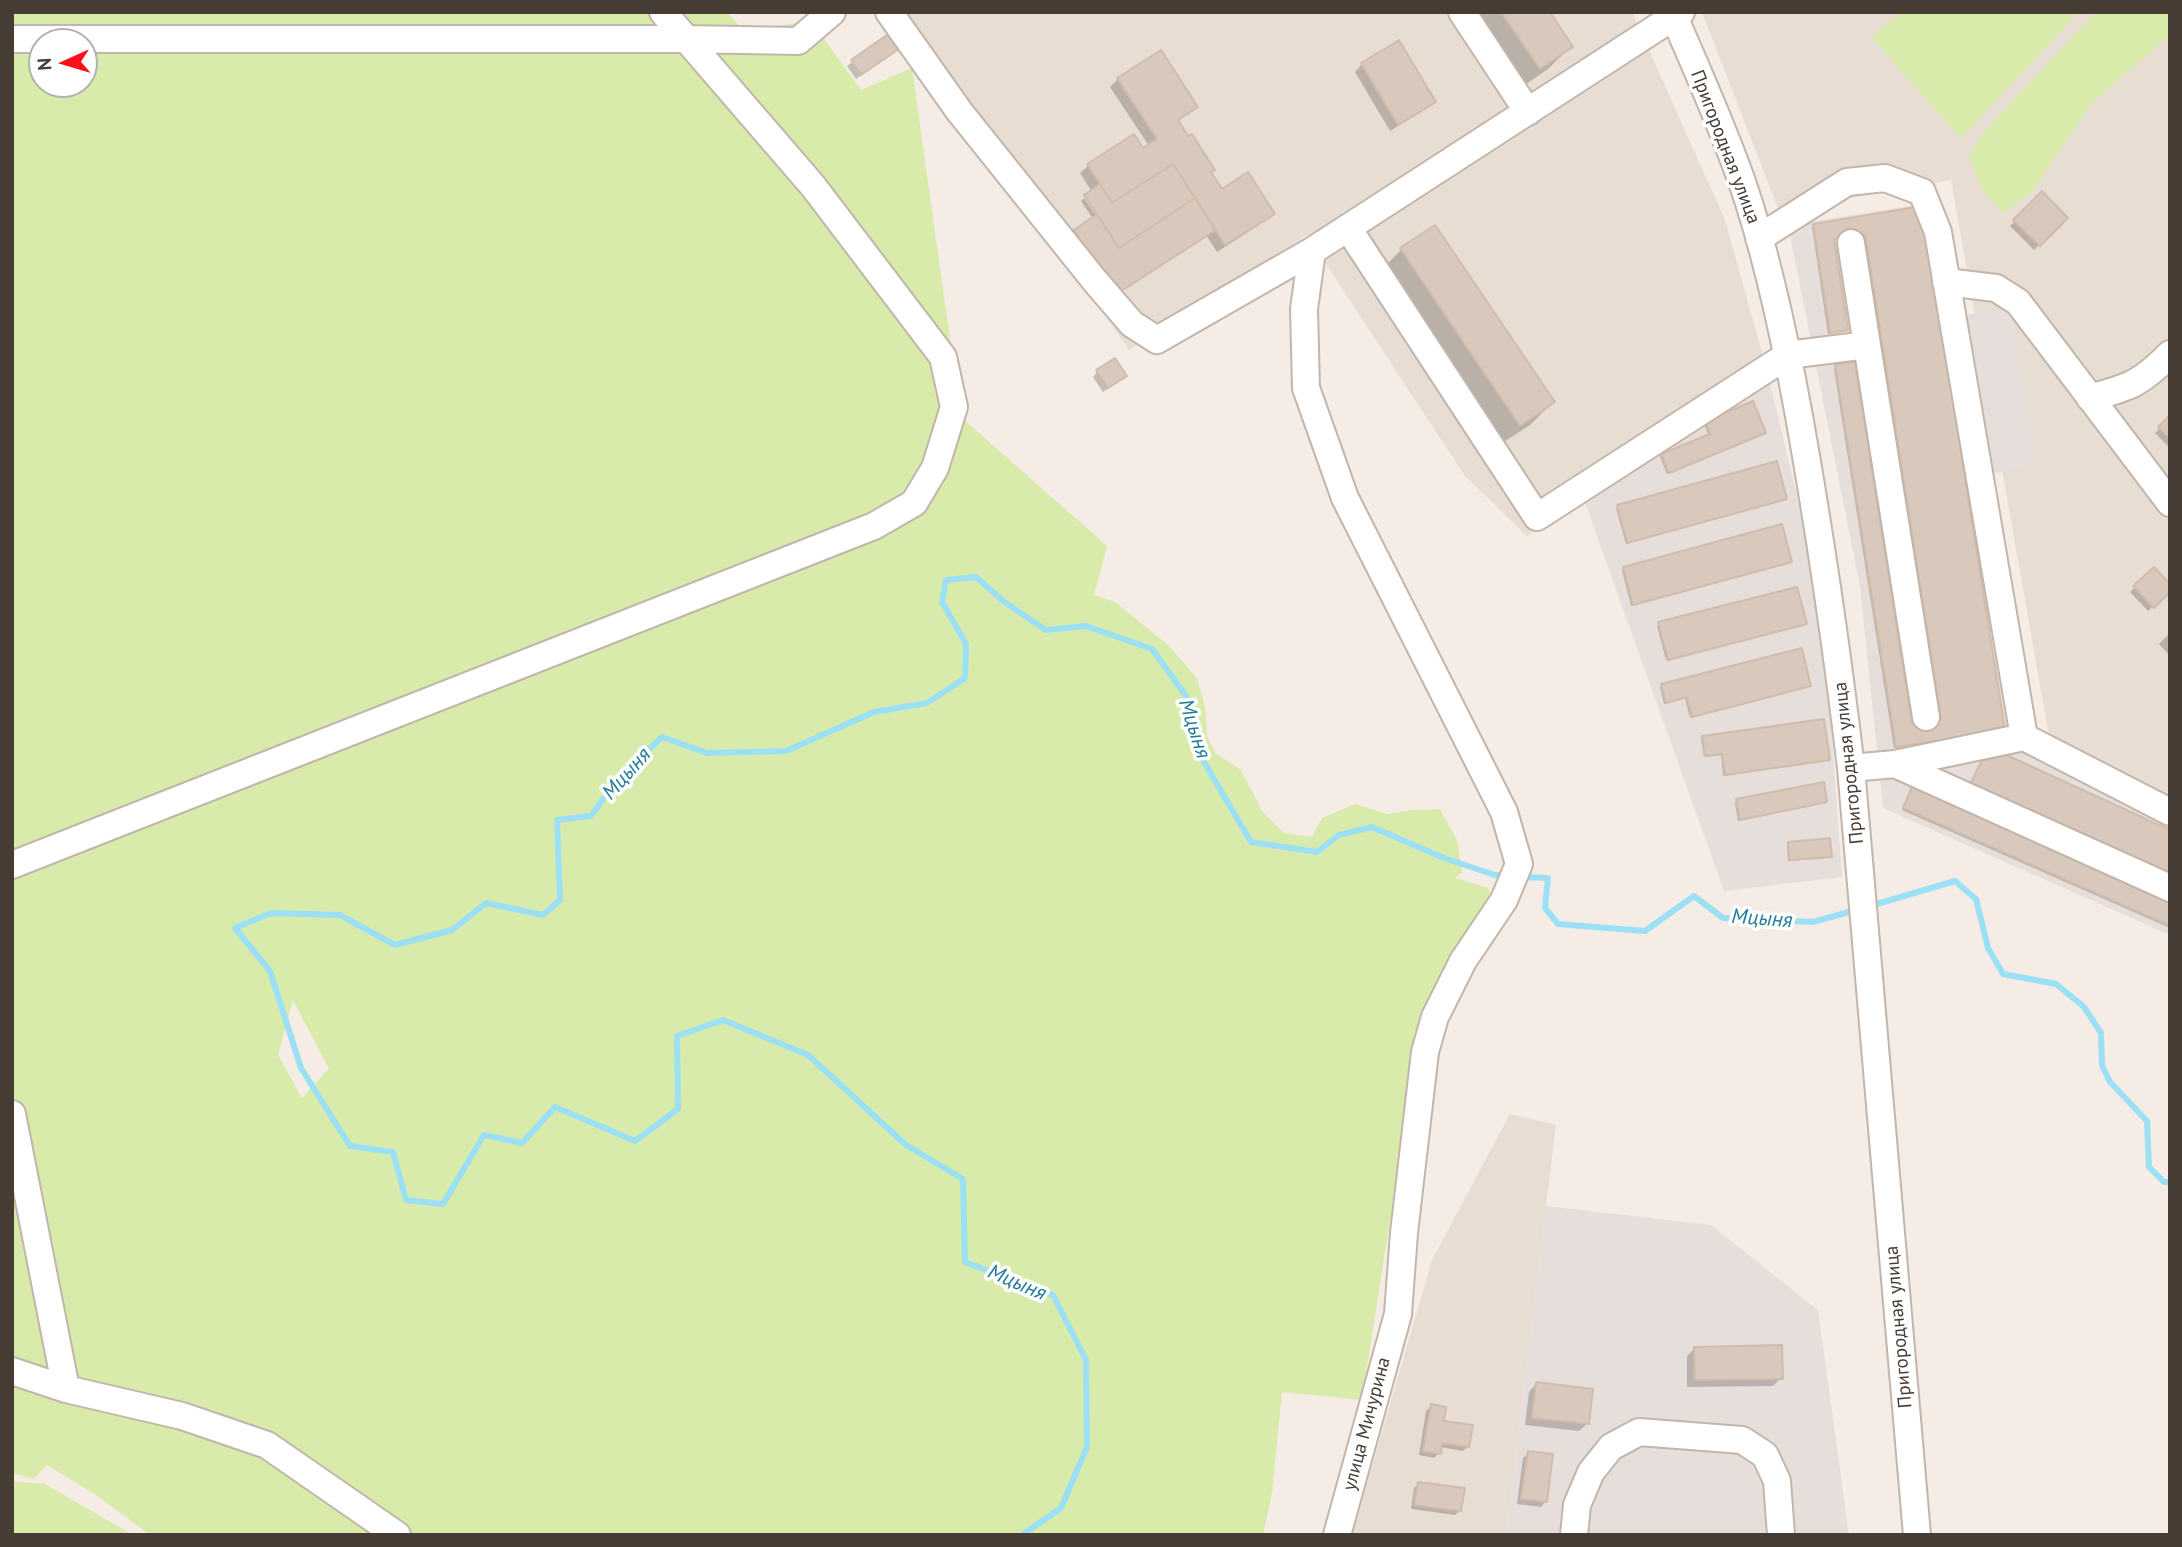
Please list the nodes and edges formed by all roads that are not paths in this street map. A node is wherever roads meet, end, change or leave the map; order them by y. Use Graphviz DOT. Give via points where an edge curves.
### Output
graph roads {
  1 [pos="663,12"];
  2 [pos="832,12"];
  3 [pos="890,12"];
  4 [pos="1462,12"];
  5 [pos="1676,14"];
  6 [pos="684,38"];
  7 [pos="12,39"];
  8 [pos="1528,112"];
  9 [pos="1348,228"];
  10 [pos="1759,238"];
  11 [pos="1852,243"];
  12 [pos="1312,251"];
  13 [pos="1946,282"];
  14 [pos="1867,345"];
  15 [pos="2170,354"];
  16 [pos="1788,355"];
  17 [pos="2090,398"];
  18 [pos="2170,503"];
  19 [pos="1926,717"];
  20 [pos="2024,737"];
  21 [pos="1895,764"];
  22 [pos="1852,768"];
  23 [pos="2170,812"];
  24 [pos="12,865"];
  25 [pos="2170,888"];
  26 [pos="12,1114"];
  27 [pos="12,1371"];
  28 [pos="66,1389"];
  29 [pos="397,1535"];
  30 [pos="1337,1535"];
  31 [pos="1574,1535"];
  32 [pos="1781,1535"];
  33 [pos="1917,1535"];
  1 -- 6 [label="street"];
  2 -- 6 [label="street" via="798,41"];
  3 -- 12 [label="street" via="959,111 1095,281 1132,324 1157,340"];
  4 -- 8 [label="street"];
  5 -- 8 [label="street"];
  5 -- 10 [label="street, Пригородная улица"];
  6 -- 7 [label="street"];
  6 -- 24 [label="street" via="813,186 943,357 954,407 935,468 914,503 874,526"];
  8 -- 9 [label="street"];
  9 -- 12 [label="street"];
  9 -- 16 [label="street" via="1537,517"];
  10 -- 13 [label="street" via="1847,182 1885,178 1922,192 1938,232"];
  10 -- 16 [label="street, Пригородная улица"];
  11 -- 14 [label="street"];
  12 -- 30 [label="street, улица Мичурина" via="1304,309 1306,388 1345,498 1504,812 1520,864 1504,900 1463,961 1435,1017 1425,1052 1398,1314"];
  13 -- 17 [label="street" via="1996,288 2018,302"];
  13 -- 20 [label="street"];
  14 -- 16 [label="street"];
  14 -- 19 [label="street"];
  15 -- 17 [label="street" via="2127,388"];
  16 -- 22 [label="street, Пригородная улица" via="1815,504"];
  17 -- 18 [label="street"];
  20 -- 21 [label="street"];
  20 -- 23 [label="street"];
  21 -- 22 [label="street"];
  21 -- 25 [label="street"];
  22 -- 33 [label="street, Пригородная улица"];
  26 -- 28 [label="street"];
  27 -- 28 [label="street"];
  28 -- 29 [label="street" via="182,1416 267,1445"];
  31 -- 32 [label="street" via="1577,1505 1591,1472 1611,1447 1639,1432 1742,1440 1765,1455 1777,1480"];
}
